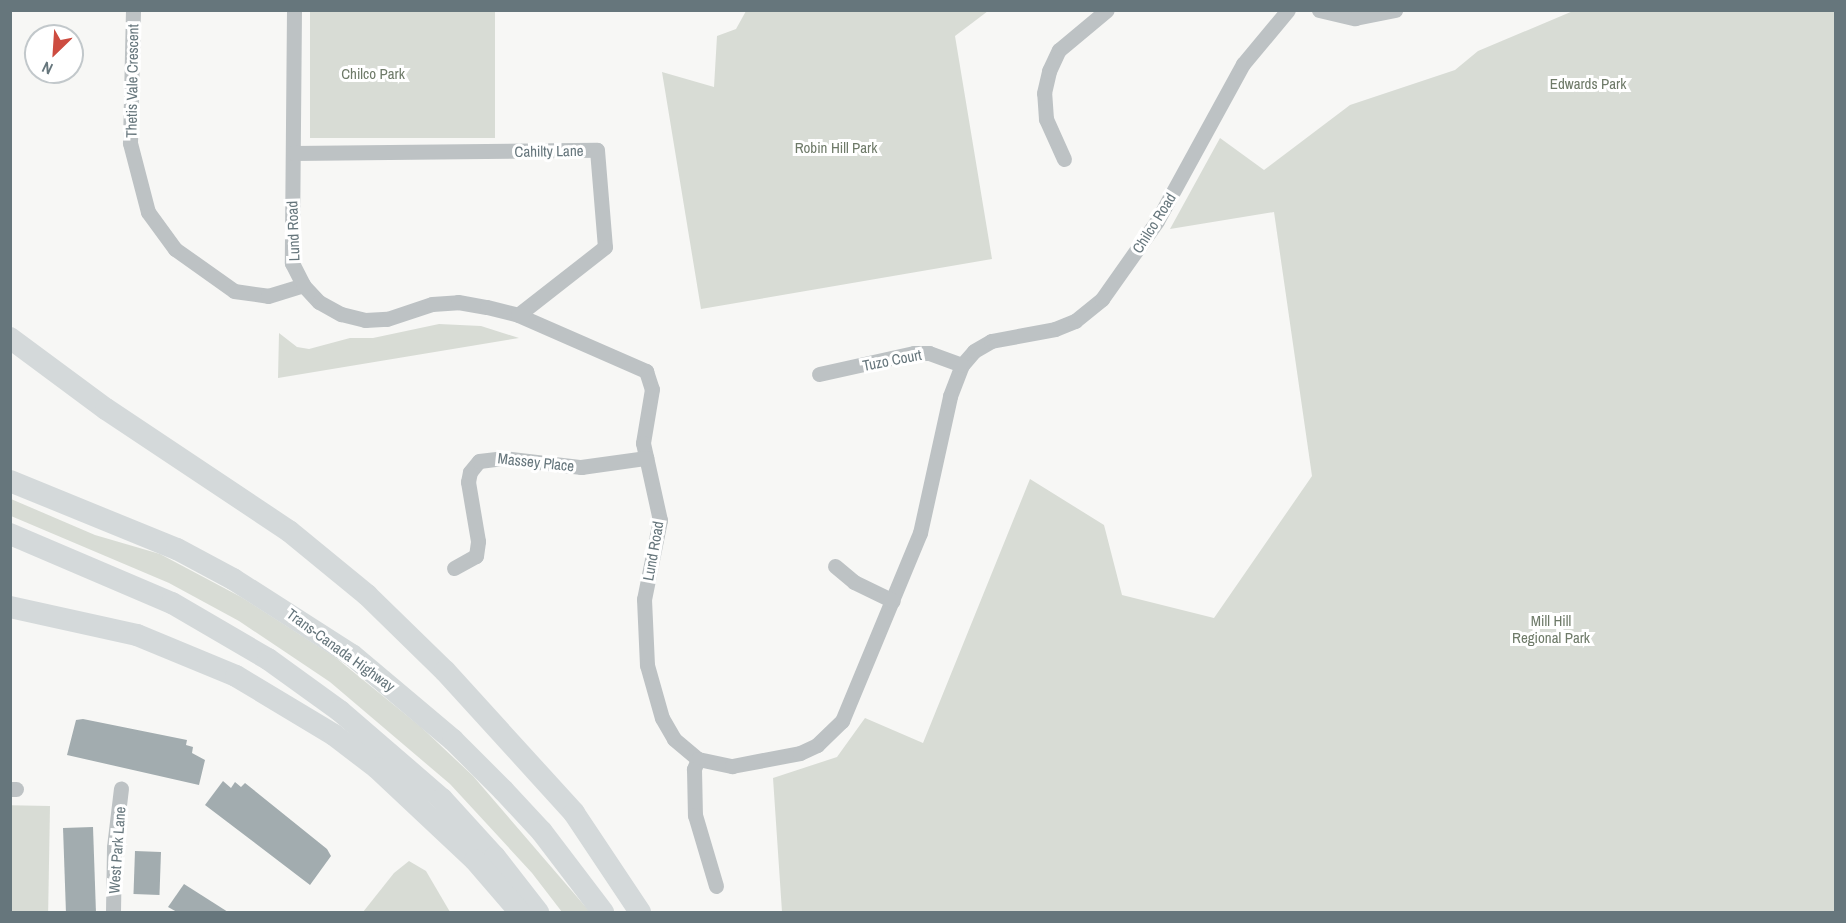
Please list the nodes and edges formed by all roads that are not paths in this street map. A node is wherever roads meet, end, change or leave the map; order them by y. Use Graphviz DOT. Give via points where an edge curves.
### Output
graph roads {
  1 [pos="133,10"];
  2 [pos="294,10"];
  3 [pos="1107,10"];
  4 [pos="1288,10"];
  5 [pos="1319,10"];
  6 [pos="1395,10"];
  7 [pos="293,153"];
  8 [pos="1064,159"];
  9 [pos="303,285"];
  10 [pos="518,315"];
  11 [pos="10,338"];
  12 [pos="10,358"];
  13 [pos="962,365"];
  14 [pos="819,374"];
  15 [pos="106,409"];
  16 [pos="646,458"];
  17 [pos="10,481"];
  18 [pos="10,534"];
  19 [pos="835,567"];
  20 [pos="454,568"];
  21 [pos="893,601"];
  22 [pos="10,607"];
  23 [pos="698,759"];
  24 [pos="121,788"];
  25 [pos="716,886"];
  26 [pos="113,912"];
  27 [pos="520,912"];
  28 [pos="538,912"];
  29 [pos="603,912"];
  30 [pos="640,912"];
  1 -- 9 [label="street, Thetis Vale Crescent" via="130,143 148,212 175,249 234,291 268,296"];
  2 -- 7 [label="street, Lund Road"];
  3 -- 8 [label="street" via="1059,50 1048,71 1044,93 1046,119"];
  4 -- 13 [label="street, Chilco Road" via="1243,64 1157,221 1102,299 1075,321 1055,329 991,341 974,351"];
  5 -- 6 [label="street" via="1355,18"];
  7 -- 9 [label="street, Lund Road" via="292,262"];
  7 -- 10 [label="street, Cahilty Lane" via="597,150 605,247"];
  9 -- 10 [label="street, Lund Road" via="319,302 341,314 365,320 387,319 432,304 458,302"];
  10 -- 16 [label="street, Lund Road" via="646,371 652,389 644,428"];
  11 -- 15 [label="highway"];
  12 -- 15 [label="highway"];
  13 -- 14 [label="street, Tuzo Court" via="937,355 914,353"];
  13 -- 21 [label="street, Lund Road" via="950,396 927,513"];
  15 -- 30 [label="highway" via="289,531 367,595 445,671 574,813"];
  16 -- 20 [label="street, Massey Place" via="581,467 503,458 479,461 468,482 478,541 476,556"];
  16 -- 23 [label="street, Lund Road" via="660,520 644,599 647,665 662,718 674,739"];
  17 -- 29 [label="highway, Trans-Canada Highway" via="177,549 233,579 352,655 453,740 503,789"];
  18 -- 28 [label="highway" via="172,603 268,659 331,704 441,800 495,857"];
  19 -- 21 [label="street" via="854,582"];
  21 -- 23 [label="street, Lund Road" via="850,708 829,735 800,753 768,761 732,766"];
  22 -- 27 [label="highway" via="137,635 236,676 334,735 377,768 475,860"];
  23 -- 25 [label="street" via="694,769 695,815"];
  24 -- 26 [label="street, West Park Lane" via="114,847"];
}
